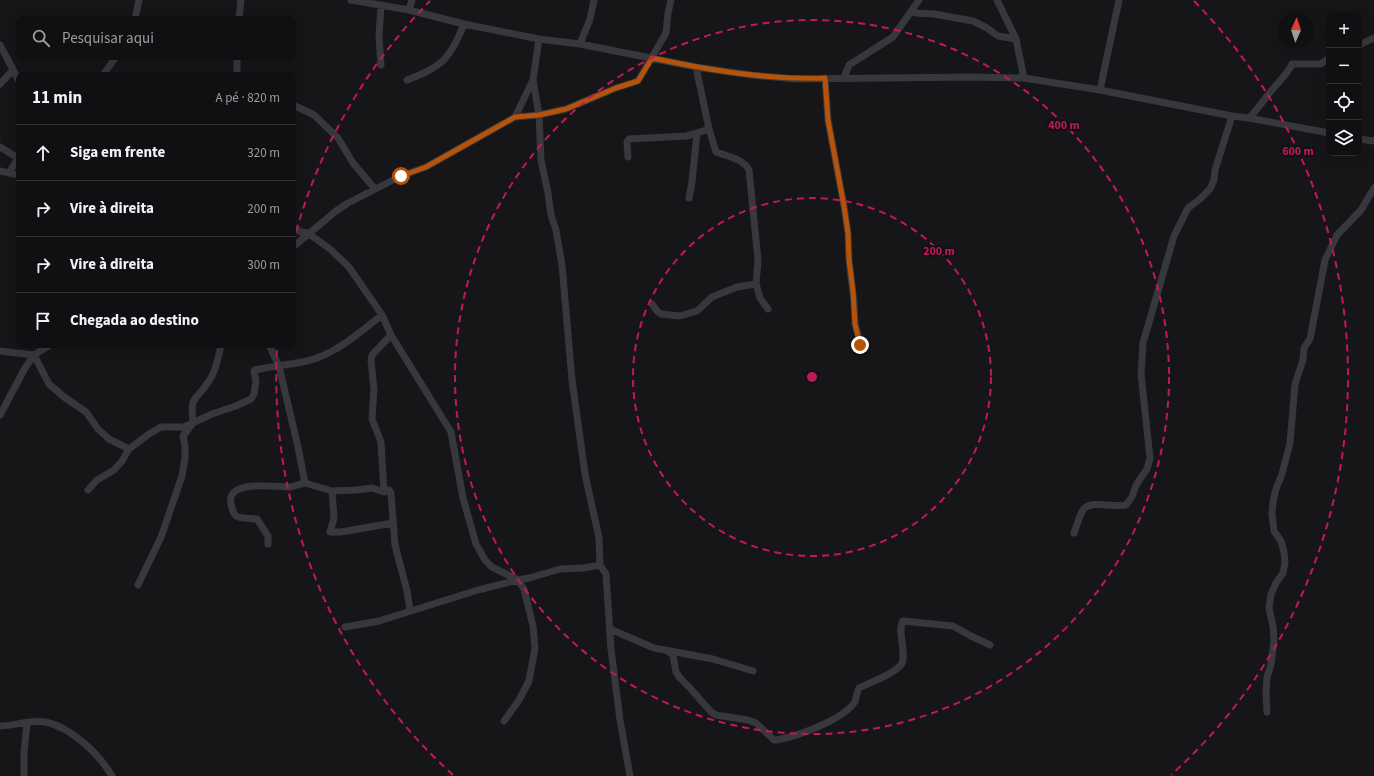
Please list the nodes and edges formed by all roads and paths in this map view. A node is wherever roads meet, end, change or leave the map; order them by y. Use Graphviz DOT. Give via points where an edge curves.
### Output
graph roads {
  1 [pos="139,0"];
  2 [pos="241,0"];
  3 [pos="351,0"];
  4 [pos="412,0"];
  5 [pos="594,0"];
  6 [pos="671,0"];
  7 [pos="919,0"];
  8 [pos="997,0"];
  9 [pos="1119,0"];
  10 [pos="381,5"];
  11 [pos="410,10"];
  12 [pos="911,11"];
  13 [pos="136,16"];
  14 [pos="239,16"];
  15 [pos="464,24"];
  16 [pos="1374,38"];
  17 [pos="539,39"];
  18 [pos="1016,39"];
  19 [pos="580,44"];
  20 [pos="1362,44"];
  21 [pos="0,45"];
  22 [pos="652,58"];
  23 [pos="114,60"];
  24 [pos="237,60"];
  25 [pos="1326,60"];
  26 [pos="381,65"];
  27 [pos="696,67"];
  28 [pos="13,70"];
  29 [pos="105,72"];
  30 [pos="237,72"];
  31 [pos="16,76"];
  32 [pos="825,78"];
  33 [pos="844,78"];
  34 [pos="1024,78"];
  35 [pos="407,80"];
  36 [pos="533,80"];
  37 [pos="0,84"];
  38 [pos="1100,90"];
  39 [pos="296,106"];
  40 [pos="539,115"];
  41 [pos="1232,116"];
  42 [pos="515,117"];
  43 [pos="1250,118"];
  44 [pos="709,129"];
  45 [pos="1326,132"];
  46 [pos="697,133"];
  47 [pos="1362,140"];
  48 [pos="1374,142"];
  49 [pos="0,147"];
  50 [pos="16,157"];
  51 [pos="628,157"];
  52 [pos="16,161"];
  53 [pos="0,171"];
  54 [pos="9,173"];
  55 [pos="16,174"];
  56 [pos="1374,188"];
  57 [pos="375,190"];
  58 [pos="689,198"];
  59 [pos="296,230"];
  60 [pos="308,233"];
  61 [pos="296,244"];
  62 [pos="756,284"];
  63 [pos="652,304"];
  64 [pos="768,309"];
  65 [pos="382,315"];
  66 [pos="391,335"];
  67 [pos="860,345"];
  68 [pos="45,348"];
  69 [pos="220,348"];
  70 [pos="270,348"];
  71 [pos="0,351"];
  72 [pos="34,355"];
  73 [pos="279,366"];
  74 [pos="0,415"];
  75 [pos="193,423"];
  76 [pos="129,449"];
  77 [pos="305,483"];
  78 [pos="88,490"];
  79 [pos="332,491"];
  80 [pos="384,492"];
  81 [pos="393,523"];
  82 [pos="1074,533"];
  83 [pos="268,544"];
  84 [pos="600,565"];
  85 [pos="518,580"];
  86 [pos="138,585"];
  87 [pos="410,610"];
  88 [pos="345,626"];
  89 [pos="610,629"];
  90 [pos="990,645"];
  91 [pos="667,651"];
  92 [pos="753,671"];
  93 [pos="1267,712"];
  94 [pos="504,721"];
  95 [pos="27,723"];
  96 [pos="0,726"];
  97 [pos="24,776"];
  98 [pos="112,776"];
  99 [pos="630,776"];
  1 -- 13 [label="street"];
  2 -- 14 [label="street"];
  3 -- 10 [label="street"];
  4 -- 11 [label="street"];
  5 -- 19 [label="street"];
  6 -- 22 [label="street" via="666,33"];
  7 -- 12 [label="street"];
  8 -- 18 [label="street"];
  9 -- 38 [label="street"];
  10 -- 11 [label="street"];
  10 -- 26 [label="street"];
  11 -- 15 [label="street"];
  12 -- 18 [label="street" via="972,21 998,36"];
  12 -- 33 [label="street" via="893,37 849,64"];
  15 -- 17 [label="street"];
  15 -- 35 [label="street" via="456,45 446,58 432,69"];
  16 -- 20 [label="street"];
  17 -- 19 [label="street"];
  17 -- 36 [label="street"];
  18 -- 34 [label="street"];
  19 -- 22 [label="street"];
  21 -- 28 [label="street"];
  22 -- 27 [label="street"];
  22 -- 40 [label="street" via="638,81 566,109"];
  23 -- 29 [label="street"];
  24 -- 30 [label="street"];
  25 -- 43 [label="street" via="1321,64 1292,64 1287,74"];
  27 -- 32 [label="street" via="751,76"];
  27 -- 44 [label="street"];
  28 -- 31 [label="street"];
  28 -- 37 [label="street"];
  32 -- 33 [label="street"];
  32 -- 67 [label="street" via="828,120 848,233 855,324"];
  33 -- 34 [label="street"];
  34 -- 38 [label="street"];
  36 -- 40 [label="street"];
  36 -- 42 [label="street"];
  38 -- 41 [label="street"];
  39 -- 57 [label="street" via="314,115 334,133"];
  40 -- 42 [label="street"];
  40 -- 84 [label="street" via="541,160 562,265 572,380 585,474 599,538"];
  41 -- 43 [label="street"];
  41 -- 82 [label="street" via="1210,189 1188,208 1174,236 1143,343 1141,374 1150,458 1147,468 1126,505 1089,506 1084,510"];
  42 -- 57 [label="street" via="426,167 401,176"];
  43 -- 45 [label="street"];
  44 -- 46 [label="street"];
  44 -- 62 [label="street" via="716,152 747,165 749,170 758,260"];
  46 -- 51 [label="street" via="686,136 632,137 627,142"];
  46 -- 58 [label="street"];
  47 -- 48 [label="street"];
  49 -- 50 [label="street"];
  52 -- 54 [label="street"];
  53 -- 54 [label="street"];
  54 -- 55 [label="street"];
  56 -- 93 [label="street" via="1361,210 1337,235 1325,260 1312,333 1304,348 1295,384 1290,443 1273,502 1274,531 1281,541 1285,563 1283,573 1271,594 1269,608 1274,626 1274,640 1267,677"];
  57 -- 60 [label="street" via="342,207"];
  59 -- 60 [label="street"];
  60 -- 61 [label="street"];
  60 -- 65 [label="street" via="330,248 349,267"];
  62 -- 63 [label="street" via="737,286 712,297 697,311 680,316 661,314"];
  62 -- 64 [label="street" via="760,298"];
  65 -- 66 [label="street"];
  65 -- 73 [label="street" via="341,346 308,361"];
  66 -- 80 [label="street" via="372,355 371,360 374,390 372,419 381,442"];
  66 -- 85 [label="street" via="451,432 463,498 476,544 492,567"];
  68 -- 72 [label="street"];
  69 -- 75 [label="street" via="210,381 193,399"];
  70 -- 73 [label="street"];
  71 -- 72 [label="street"];
  72 -- 74 [label="street"];
  72 -- 76 [label="street" via="49,384 64,398 86,412 109,439"];
  73 -- 75 [label="street" via="254,371 254,394 248,401"];
  73 -- 77 [label="street"];
  75 -- 76 [label="street" via="161,427"];
  75 -- 86 [label="street" via="183,436 185,458 182,476 161,537"];
  76 -- 78 [label="street" via="114,470 97,480"];
  77 -- 79 [label="street"];
  77 -- 83 [label="street" via="292,486 259,485 233,492 231,502 234,514 257,519 268,536"];
  79 -- 80 [label="street" via="372,488"];
  79 -- 81 [label="street" via="334,518 330,532"];
  80 -- 81 [label="street" via="389,490 391,493"];
  81 -- 87 [label="street" via="395,545"];
  84 -- 85 [label="street" via="560,569"];
  84 -- 89 [label="street" via="606,574"];
  85 -- 87 [label="street"];
  85 -- 94 [label="street" via="524,589 533,626 535,648 529,681"];
  87 -- 88 [label="street" via="379,621"];
  89 -- 91 [label="street"];
  89 -- 99 [label="street" via="620,720"];
  90 -- 91 [label="street" via="953,626 903,621 903,658 900,666 859,688 855,702 832,720 776,740 756,723 711,712 680,678 676,672 673,655"];
  91 -- 92 [label="street" via="713,659"];
  95 -- 96 [label="street"];
  95 -- 97 [label="street"];
  95 -- 98 [label="street" via="46,722 70,732 104,763"];
}
